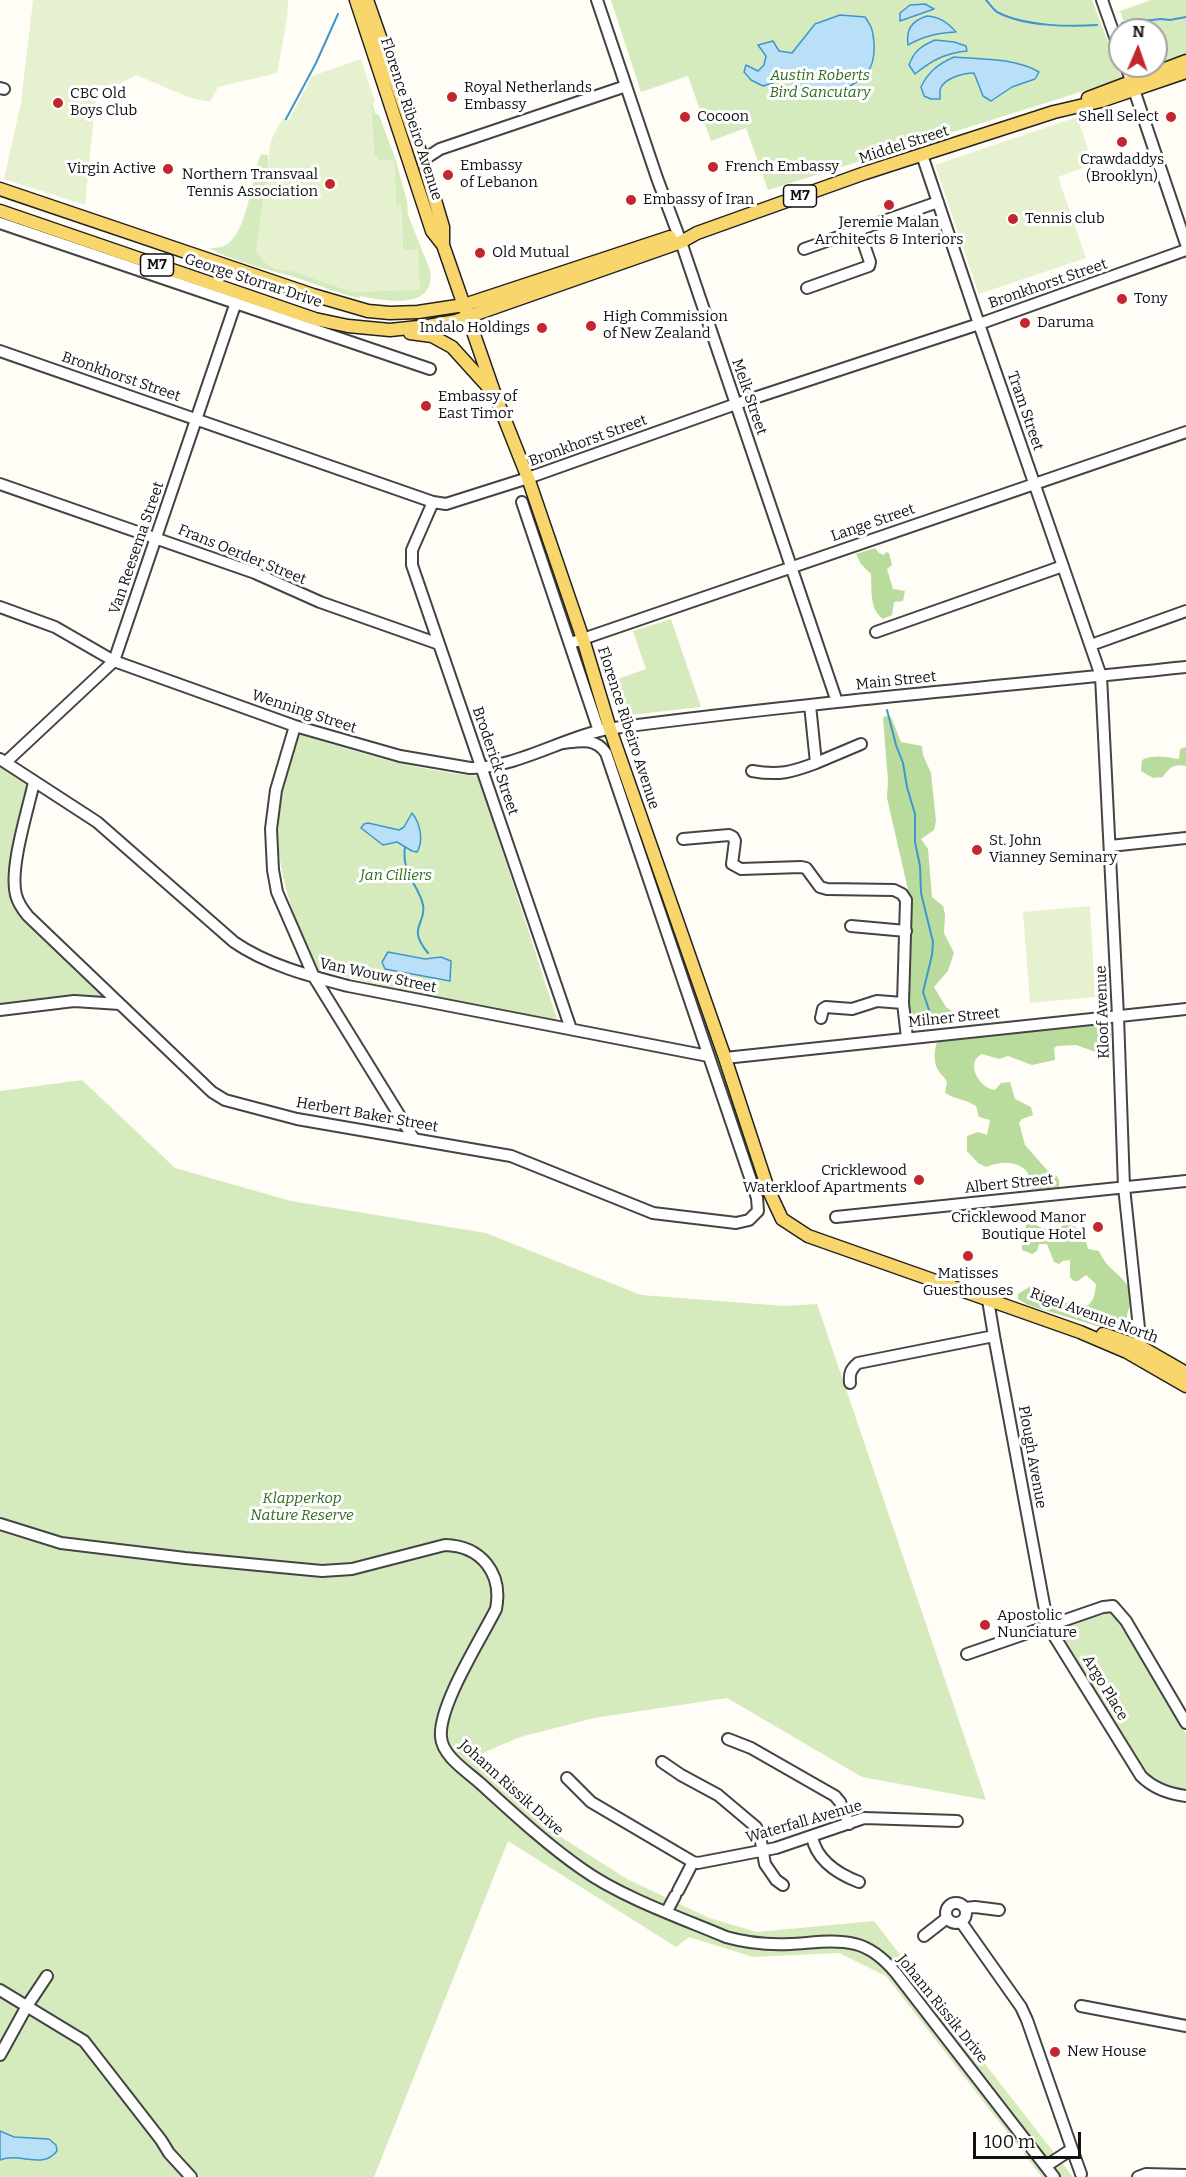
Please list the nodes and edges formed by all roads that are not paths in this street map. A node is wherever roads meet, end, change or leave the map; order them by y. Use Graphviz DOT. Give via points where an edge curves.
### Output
graph roads {
  1 [pos="356,0"];
  2 [pos="367,0"];
  3 [pos="597,0"];
  4 [pos="1102,0"];
  5 [pos="1108,18"];
  6 [pos="388,60"];
  7 [pos="1186,61"];
  8 [pos="1186,72"];
  9 [pos="1130,78"];
  10 [pos="626,86"];
  11 [pos="1133,86"];
  12 [pos="384,90"];
  13 [pos="417,147"];
  14 [pos="440,149"];
  15 [pos="922,155"];
  16 [pos="423,160"];
  17 [pos="0,189"];
  18 [pos="938,202"];
  19 [pos="0,211"];
  20 [pos="82,216"];
  21 [pos="0,223"];
  22 [pos="859,230"];
  23 [pos="62,232"];
  24 [pos="680,238"];
  25 [pos="90,242"];
  26 [pos="1186,244"];
  27 [pos="443,245"];
  28 [pos="804,249"];
  29 [pos="1186,250"];
  30 [pos="807,288"];
  31 [pos="235,305"];
  32 [pos="464,305"];
  33 [pos="468,318"];
  34 [pos="979,324"];
  35 [pos="390,330"];
  36 [pos="0,351"];
  37 [pos="430,369"];
  38 [pos="495,395"];
  39 [pos="736,404"];
  40 [pos="196,420"];
  41 [pos="1186,432"];
  42 [pos="528,478"];
  43 [pos="1034,483"];
  44 [pos="0,484"];
  45 [pos="433,502"];
  46 [pos="522,502"];
  47 [pos="156,537"];
  48 [pos="1063,566"];
  49 [pos="791,567"];
  50 [pos="0,607"];
  51 [pos="1186,611"];
  52 [pos="876,632"];
  53 [pos="583,639"];
  54 [pos="439,644"];
  55 [pos="571,644"];
  56 [pos="1091,645"];
  57 [pos="114,661"];
  58 [pos="1186,667"];
  59 [pos="1101,676"];
  60 [pos="837,702"];
  61 [pos="810,705"];
  62 [pos="295,726"];
  63 [pos="604,730"];
  64 [pos="563,743"];
  65 [pos="861,744"];
  66 [pos="3,760"];
  67 [pos="816,763"];
  68 [pos="482,768"];
  69 [pos="752,771"];
  70 [pos="34,782"];
  71 [pos="1186,838"];
  72 [pos="683,839"];
  73 [pos="1110,846"];
  74 [pos="851,926"];
  75 [pos="906,931"];
  76 [pos="314,977"];
  77 [pos="903,1003"];
  78 [pos="120,1004"];
  79 [pos="1186,1009"];
  80 [pos="0,1010"];
  81 [pos="710,1015"];
  82 [pos="1118,1016"];
  83 [pos="821,1018"];
  84 [pos="697,1021"];
  85 [pos="571,1029"];
  86 [pos="907,1038"];
  87 [pos="708,1056"];
  88 [pos="724,1058"];
  89 [pos="414,1139"];
  90 [pos="1186,1180"];
  91 [pos="1124,1187"];
  92 [pos="836,1216"];
  93 [pos="782,1220"];
  94 [pos="989,1297"];
  95 [pos="994,1336"];
  96 [pos="1141,1347"];
  97 [pos="1127,1352"];
  98 [pos="1150,1365"];
  99 [pos="1182,1370"];
  100 [pos="850,1383"];
  101 [pos="1186,1386"];
  102 [pos="0,1524"];
  103 [pos="1048,1626"];
  104 [pos="967,1654"];
  105 [pos="1186,1723"];
  106 [pos="728,1739"];
  107 [pos="662,1762"];
  108 [pos="567,1778"];
  109 [pos="1186,1796"];
  110 [pos="957,1821"];
  111 [pos="849,1824"];
  112 [pos="812,1837"];
  113 [pos="762,1851"];
  114 [pos="693,1862"];
  115 [pos="859,1882"];
  116 [pos="783,1885"];
  117 [pos="965,1908"];
  118 [pos="999,1910"];
  119 [pos="667,1911"];
  120 [pos="947,1918"];
  121 [pos="961,1922"];
  122 [pos="924,1936"];
  123 [pos="47,1976"];
  124 [pos="0,1990"];
  125 [pos="27,2006"];
  126 [pos="1081,2006"];
  127 [pos="1186,2026"];
  128 [pos="0,2055"];
  129 [pos="1072,2149"];
  130 [pos="1046,2166"];
  131 [pos="1081,2174"];
  132 [pos="1186,2175"];
  133 [pos="191,2177"];
  134 [pos="1054,2177"];
  135 [pos="1138,2177"];
  1 -- 12 [label="main road, Florence Ribeiro Avenue"];
  2 -- 6 [label="main road, Florence Ribeiro Avenue"];
  3 -- 10 [label="street, Melk Street"];
  4 -- 5 [label="street"];
  6 -- 12 [label="main road" via="388,83"];
  6 -- 13 [label="main road, Florence Ribeiro Avenue"];
  7 -- 11 [label="main road, Middel Street / M7"];
  8 -- 11 [label="main road, Middel Street / M7"];
  9 -- 11 [label="street"];
  10 -- 14 [label="street"];
  10 -- 24 [label="street, Melk Street"];
  11 -- 15 [label="main road, Middel Street / M7"];
  11 -- 26 [label="street"];
  12 -- 27 [label="main road, Florence Ribeiro Avenue" via="432,231"];
  13 -- 14 [label="street"];
  13 -- 16 [label="main road, Florence Ribeiro Avenue"];
  14 -- 16 [label="street"];
  15 -- 18 [label="street, Tram Street"];
  15 -- 24 [label="main road, Middel Street / M7"];
  16 -- 27 [label="main road, Florence Ribeiro Avenue" via="442,227"];
  17 -- 20 [label="main road, George Storrar Drive / M7"];
  18 -- 22 [label="street"];
  18 -- 34 [label="street, Tram Street"];
  19 -- 23 [label="main road, George Storrar Drive / M7"];
  20 -- 23 [label="main road" via="74,228"];
  20 -- 25 [label="main road"];
  20 -- 32 [label="main road, George Storrar Drive / M7" via="368,310 418,312"];
  21 -- 31 [label="street, George Storrar Drive"];
  22 -- 28 [label="street"];
  22 -- 30 [label="street" via="869,266"];
  23 -- 25 [label="main road, George Storrar Drive / M7"];
  24 -- 32 [label="main road, Middel Street / M7"];
  24 -- 33 [label="main road, Middel Street / M7"];
  24 -- 39 [label="street, Melk Street"];
  25 -- 35 [label="main road, George Storrar Drive / M7" via="315,319"];
  27 -- 32 [label="main road, Florence Ribeiro Avenue"];
  29 -- 34 [label="street, Bronkhorst Street"];
  31 -- 37 [label="street, George Storrar Drive"];
  31 -- 40 [label="street, Van Reesema Street"];
  32 -- 33 [label="main road, Florence Ribeiro Avenue"];
  33 -- 35 [label="main road, George Storrar Drive / M7"];
  33 -- 38 [label="main road, Florence Ribeiro Avenue"];
  34 -- 39 [label="street, Bronkhorst Street"];
  34 -- 43 [label="street, Tram Street"];
  35 -- 38 [label="main road" via="432,336 445,342 458,351"];
  36 -- 40 [label="street, Bronkhorst Street"];
  38 -- 42 [label="main road, Florence Ribeiro Avenue"];
  39 -- 42 [label="street, Bronkhorst Street"];
  39 -- 49 [label="street, Melk Street"];
  40 -- 45 [label="street, Bronkhorst Street"];
  40 -- 47 [label="street, Van Reesema Street"];
  41 -- 43 [label="street, Lange Street"];
  42 -- 45 [label="street, Bronkhorst Street" via="459,501"];
  42 -- 53 [label="main road, Florence Ribeiro Avenue"];
  43 -- 48 [label="street, Tram Street"];
  43 -- 49 [label="street, Lange Street"];
  44 -- 47 [label="street, Frans Oerder Street"];
  45 -- 54 [label="street, Broderick Street" via="411,556"];
  46 -- 55 [label="street"];
  47 -- 54 [label="street, Frans Oerder Street"];
  47 -- 57 [label="street, Van Reesema Street"];
  48 -- 52 [label="street"];
  48 -- 56 [label="street, Tram Street"];
  49 -- 53 [label="street, Lange Street"];
  49 -- 60 [label="street, Melk Street"];
  50 -- 57 [label="street, Wenning Street" via="55,627"];
  51 -- 56 [label="street"];
  53 -- 55 [label="street, Lange Street"];
  53 -- 63 [label="main road, Florence Ribeiro Avenue"];
  54 -- 68 [label="street, Broderick Street"];
  55 -- 63 [label="street"];
  56 -- 59 [label="street, Tram Street"];
  57 -- 62 [label="street, Wenning Street"];
  57 -- 66 [label="street, Van Reesema Street"];
  58 -- 59 [label="street, Main Street"];
  59 -- 60 [label="street, Main Street"];
  59 -- 73 [label="street, Kloof Avenue"];
  60 -- 61 [label="street, Main Street"];
  61 -- 63 [label="street, Main Street"];
  61 -- 67 [label="street"];
  62 -- 68 [label="street, Wenning Street" via="400,756"];
  62 -- 76 [label="street" via="276,790 272,847 277,892"];
  63 -- 64 [label="street, Wenning Street"];
  63 -- 81 [label="main road, Florence Ribeiro Avenue"];
  64 -- 68 [label="street, Wenning Street"];
  64 -- 84 [label="street" via="591,741 606,753"];
  65 -- 67 [label="street"];
  66 -- 70 [label="street, Van Wouw Street"];
  67 -- 69 [label="street" via="788,773"];
  68 -- 85 [label="street, Broderick Street"];
  70 -- 76 [label="street, Van Wouw Street" via="97,822 234,942"];
  70 -- 78 [label="street" via="15,874 16,895 28,916"];
  71 -- 73 [label="street"];
  72 -- 75 [label="street" via="733,837 732,864 741,869 801,867 826,889 894,890 906,900"];
  73 -- 82 [label="street, Kloof Avenue"];
  74 -- 75 [label="street"];
  75 -- 77 [label="street"];
  76 -- 85 [label="street, Van Wouw Street"];
  76 -- 89 [label="street"];
  77 -- 83 [label="street" via="877,1000 852,1009 826,1008"];
  77 -- 86 [label="street"];
  78 -- 80 [label="street" via="74,1000"];
  78 -- 89 [label="street, Herbert Baker Street" via="203,1084 225,1100 297,1119"];
  79 -- 82 [label="street, Milner Street"];
  81 -- 84 [label="street"];
  81 -- 88 [label="main road, Florence Ribeiro Avenue"];
  82 -- 86 [label="street, Milner Street"];
  82 -- 91 [label="street, Kloof Avenue"];
  84 -- 87 [label="street"];
  85 -- 87 [label="street, Van Wouw Street"];
  86 -- 88 [label="street, Milner Street"];
  87 -- 89 [label="street, Herbert Baker Street" via="757,1198 759,1208 749,1220 657,1215 519,1159"];
  88 -- 93 [label="main road, Florence Ribeiro Avenue"];
  90 -- 91 [label="street, Albert Street"];
  91 -- 92 [label="street, Albert Street"];
  91 -- 96 [label="street, Kloof Avenue"];
  93 -- 94 [label="main road, Rigel Avenue North" via="808,1236"];
  94 -- 95 [label="street, Plough Avenue"];
  94 -- 96 [label="main road, Rigel Avenue North"];
  94 -- 97 [label="main road, Rigel Avenue North"];
  95 -- 100 [label="street" via="858,1363 849,1374"];
  95 -- 103 [label="street, Plough Avenue"];
  96 -- 97 [label="main road"];
  96 -- 98 [label="main road"];
  96 -- 99 [label="main road, Rigel Avenue North"];
  97 -- 98 [label="main road, Rigel Avenue North"];
  98 -- 99 [label="main road, Rigel Avenue North"];
  99 -- 101 [label="main road, Rigel Avenue North"];
  102 -- 119 [label="street, Johann Rissik Drive" via="72,1545 322,1571 352,1569 445,1545 471,1550 495,1578 498,1599 442,1717 443,1744 450,1756 492,1794 583,1870"];
  103 -- 104 [label="street"];
  103 -- 105 [label="street" via="1103,1606 1115,1608"];
  103 -- 109 [label="street, Argo Place" via="1141,1776 1158,1788"];
  106 -- 111 [label="street" via="834,1796"];
  107 -- 113 [label="street" via="718,1795 756,1827"];
  108 -- 114 [label="street" via="591,1802"];
  110 -- 111 [label="street, Waterfall Avenue" via="871,1817"];
  111 -- 112 [label="street, Waterfall Avenue"];
  112 -- 113 [label="street, Waterfall Avenue"];
  112 -- 115 [label="street" via="815,1849 825,1861 837,1872"];
  113 -- 114 [label="street, Waterfall Avenue"];
  113 -- 116 [label="street" via="770,1873"];
  114 -- 119 [label="street"];
  117 -- 118 [label="street"];
  117 -- 120 [label="street" via="951,1904 945,1912"];
  117 -- 121 [label="street"];
  119 -- 130 [label="street, Johann Rissik Drive" via="744,1942 843,1942 880,1957"];
  120 -- 121 [label="street"];
  120 -- 122 [label="street"];
  121 -- 129 [label="street" via="1024,2013"];
  123 -- 125 [label="street"];
  124 -- 125 [label="street"];
  125 -- 128 [label="street"];
  125 -- 133 [label="street" via="84,2041"];
  126 -- 127 [label="street"];
  129 -- 130 [label="street"];
  129 -- 131 [label="street"];
  130 -- 134 [label="street, Johann Rissik Drive"];
  132 -- 135 [label="street"];
}
